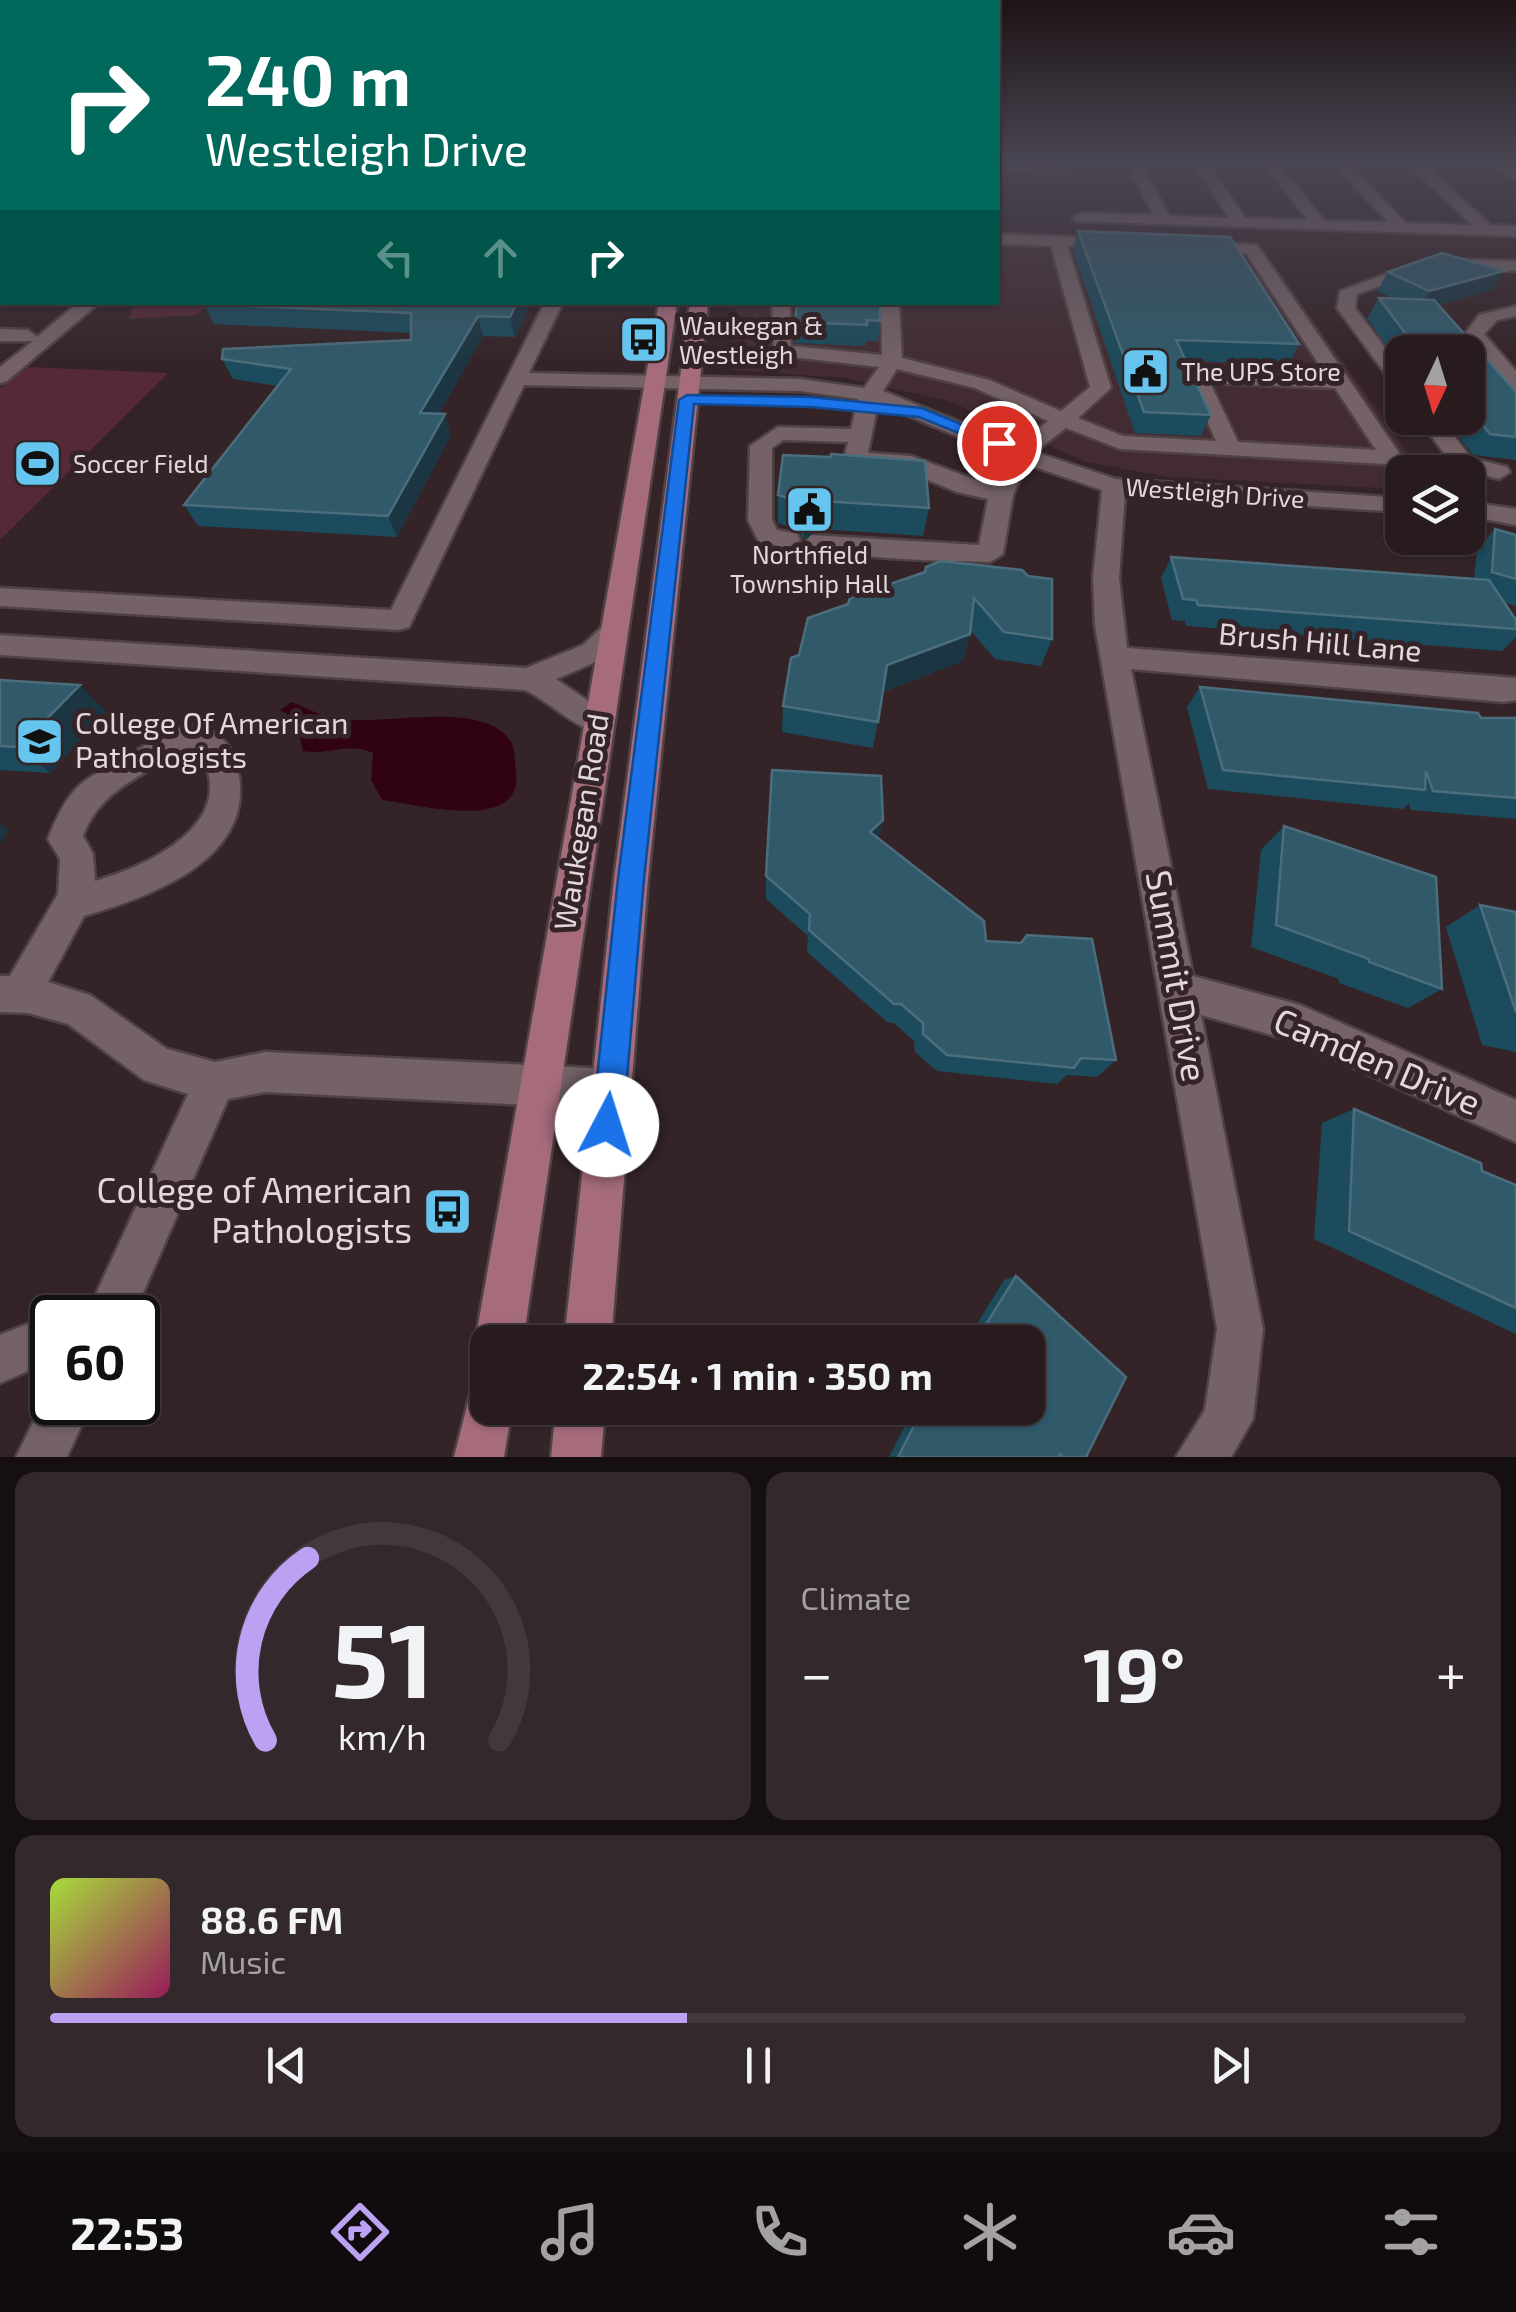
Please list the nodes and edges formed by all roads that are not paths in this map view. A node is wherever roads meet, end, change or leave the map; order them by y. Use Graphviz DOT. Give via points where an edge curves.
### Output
graph roads {
  1 [pos="1487,230"];
  2 [pos="1516,231"];
  3 [pos="1000,239"];
  4 [pos="1058,242"];
  5 [pos="1096,243"];
  6 [pos="1174,245"];
  7 [pos="1516,266"];
  8 [pos="67,305"];
  9 [pos="87,305"];
  10 [pos="553,305"];
  11 [pos="668,305"];
  12 [pos="699,305"];
  13 [pos="781,305"];
  14 [pos="890,305"];
  15 [pos="1516,311"];
  16 [pos="0,335"];
  17 [pos="28,336"];
  18 [pos="0,358"];
  19 [pos="1385,360"];
  20 [pos="892,362"];
  21 [pos="0,377"];
  22 [pos="1341,382"];
  23 [pos="1516,384"];
  24 [pos="513,387"];
  25 [pos="654,391"];
  26 [pos="689,391"];
  27 [pos="869,400"];
  28 [pos="1063,420"];
  29 [pos="1442,435"];
  30 [pos="858,448"];
  31 [pos="1230,448"];
  32 [pos="1020,453"];
  33 [pos="1390,455"];
  34 [pos="1385,465"];
  35 [pos="1499,472"];
  36 [pos="1114,486"];
  37 [pos="1001,495"];
  38 [pos="1385,503"];
  39 [pos="1485,512"];
  40 [pos="1516,517"];
  41 [pos="788,540"];
  42 [pos="819,541"];
  43 [pos="0,597"];
  44 [pos="614,632"];
  45 [pos="0,645"];
  46 [pos="1118,658"];
  47 [pos="528,679"];
  48 [pos="1516,689"];
  49 [pos="598,723"];
  50 [pos="72,903"];
  51 [pos="1179,991"];
  52 [pos="6,996"];
  53 [pos="215,1082"];
  54 [pos="541,1085"];
  55 [pos="611,1088"];
  56 [pos="1516,1121"];
  57 [pos="118,1295"];
  58 [pos="502,1325"];
  59 [pos="589,1325"];
  60 [pos="30,1347"];
  61 [pos="0,1359"];
  62 [pos="57,1425"];
  63 [pos="485,1425"];
  64 [pos="579,1425"];
  65 [pos="42,1457"];
  66 [pos="479,1457"];
  67 [pos="576,1457"];
  68 [pos="1202,1457"];
  1 -- 2 [label="street"];
  3 -- 4 [label="street"];
  4 -- 5 [label="street"];
  4 -- 28 [label="street" via="1101,388"];
  6 -- 22 [label="street" via="1251,248"];
  7 -- 19 [label="street" via="1428,264 1349,291 1346,308"];
  8 -- 17 [label="street"];
  9 -- 21 [label="street"];
  10 -- 24 [label="street"];
  11 -- 25 [label="main road, Waukegan Road"];
  12 -- 26 [label="main road, Waukegan Road"];
  13 -- 20 [label="street" via="782,351"];
  14 -- 20 [label="street"];
  15 -- 23 [label="street" via="1479,322 1474,334"];
  16 -- 17 [label="street"];
  17 -- 18 [label="street"];
  20 -- 27 [label="street"];
  20 -- 28 [label="street" via="982,384"];
  22 -- 31 [label="street" via="1197,376"];
  22 -- 33 [label="street"];
  24 -- 25 [label="street, Westleigh Drive"];
  24 -- 43 [label="street" via="398,620"];
  25 -- 26 [label="street, Westleigh Drive"];
  25 -- 44 [label="main road, Waukegan Road"];
  26 -- 27 [label="street, Westleigh Drive"];
  26 -- 55 [label="main road, Waukegan Road"];
  27 -- 30 [label="street"];
  27 -- 32 [label="street, Westleigh Drive" via="922,413"];
  28 -- 31 [label="street" via="1120,442"];
  28 -- 32 [label="street"];
  29 -- 35 [label="street" via="1464,463"];
  30 -- 37 [label="street"];
  30 -- 41 [label="street" via="778,433 767,438 760,456 760,520 768,536"];
  31 -- 34 [label="street"];
  32 -- 36 [label="street, Westleigh Drive"];
  32 -- 37 [label="street"];
  36 -- 38 [label="street, Westleigh Drive"];
  36 -- 46 [label="street, Summit Drive" via="1106,578"];
  37 -- 42 [label="street" via="990,554"];
  39 -- 40 [label="street"];
  44 -- 47 [label="street" via="594,652"];
  44 -- 49 [label="main road, Waukegan Road"];
  45 -- 47 [label="street"];
  46 -- 48 [label="street, Brush Hill Lane"];
  46 -- 51 [label="street, Summit Drive"];
  47 -- 49 [label="street"];
  49 -- 54 [label="main road, Waukegan Road"];
  50 -- 50 [label="street" via="126,889 196,849 218,820 223,787 221,757 209,743 188,736 172,742 104,779 78,803 65,839 76,848 82,876"];
  50 -- 52 [label="street"];
  51 -- 56 [label="street, Camden Drive" via="1300,1024"];
  51 -- 68 [label="street, Summit Drive" via="1240,1329 1228,1419"];
  52 -- 53 [label="street" via="77,1008 158,1066"];
  53 -- 54 [label="street" via="265,1072"];
  53 -- 57 [label="street"];
  54 -- 55 [label="street"];
  54 -- 58 [label="main road, Waukegan Road"];
  55 -- 59 [label="main road, Waukegan Road"];
  60 -- 61 [label="street"];
  62 -- 65 [label="street"];
  63 -- 66 [label="main road"];
  64 -- 67 [label="main road"];
}
